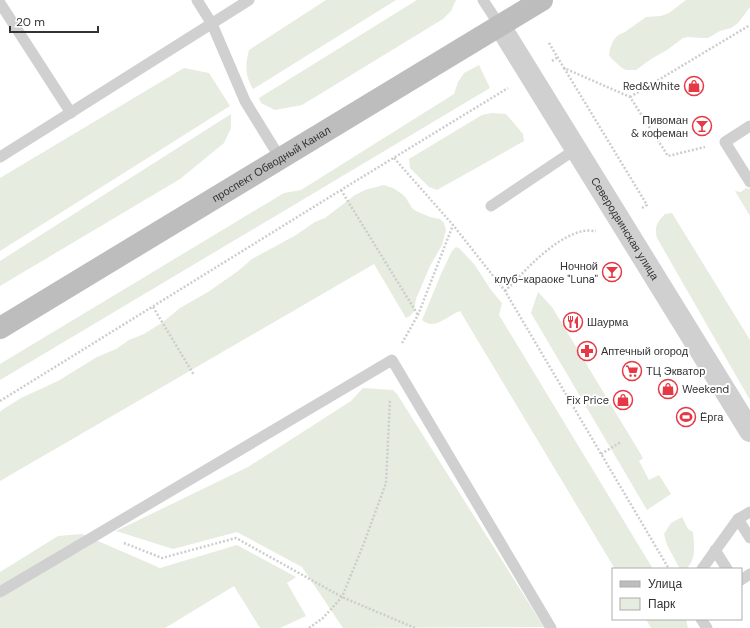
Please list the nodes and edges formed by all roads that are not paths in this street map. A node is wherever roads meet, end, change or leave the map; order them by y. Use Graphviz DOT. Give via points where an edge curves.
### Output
graph roads {
  1 [pos="197,0"];
  2 [pos="249,0"];
  3 [pos="482,0"];
  4 [pos="542,0"];
  5 [pos="0,3"];
  6 [pos="212,24"];
  7 [pos="500,26"];
  8 [pos="71,113"];
  9 [pos="750,126"];
  10 [pos="576,149"];
  11 [pos="0,157"];
  12 [pos="280,158"];
  13 [pos="750,182"];
  14 [pos="491,206"];
  15 [pos="0,328"];
  16 [pos="750,431"];
  17 [pos="750,512"];
  18 [pos="738,519"];
  19 [pos="750,538"];
  20 [pos="715,550"];
  21 [pos="703,568"];
  22 [pos="726,568"];
  23 [pos="0,592"];
  24 [pos="551,628"];
  1 -- 6 [label="lane"];
  2 -- 6 [label="lane"];
  3 -- 7 [label="lane"];
  4 -- 7 [label="main road, проспект Обводный Канал"];
  5 -- 8 [label="lane"];
  6 -- 8 [label="lane"];
  6 -- 12 [label="lane" via="245,101"];
  7 -- 10 [label="street, Северодвинская улица"];
  7 -- 12 [label="main road, проспект Обводный Канал"];
  8 -- 11 [label="lane"];
  9 -- 13 [label="lane" via="725,142"];
  10 -- 14 [label="lane"];
  10 -- 16 [label="street, Северодвинская улица"];
  12 -- 15 [label="main road, проспект Обводный Канал"];
  17 -- 18 [label="lane"];
  18 -- 19 [label="lane"];
  18 -- 20 [label="lane"];
  20 -- 21 [label="lane"];
  20 -- 22 [label="lane"];
  23 -- 24 [label="lane" via="392,360"];
}
